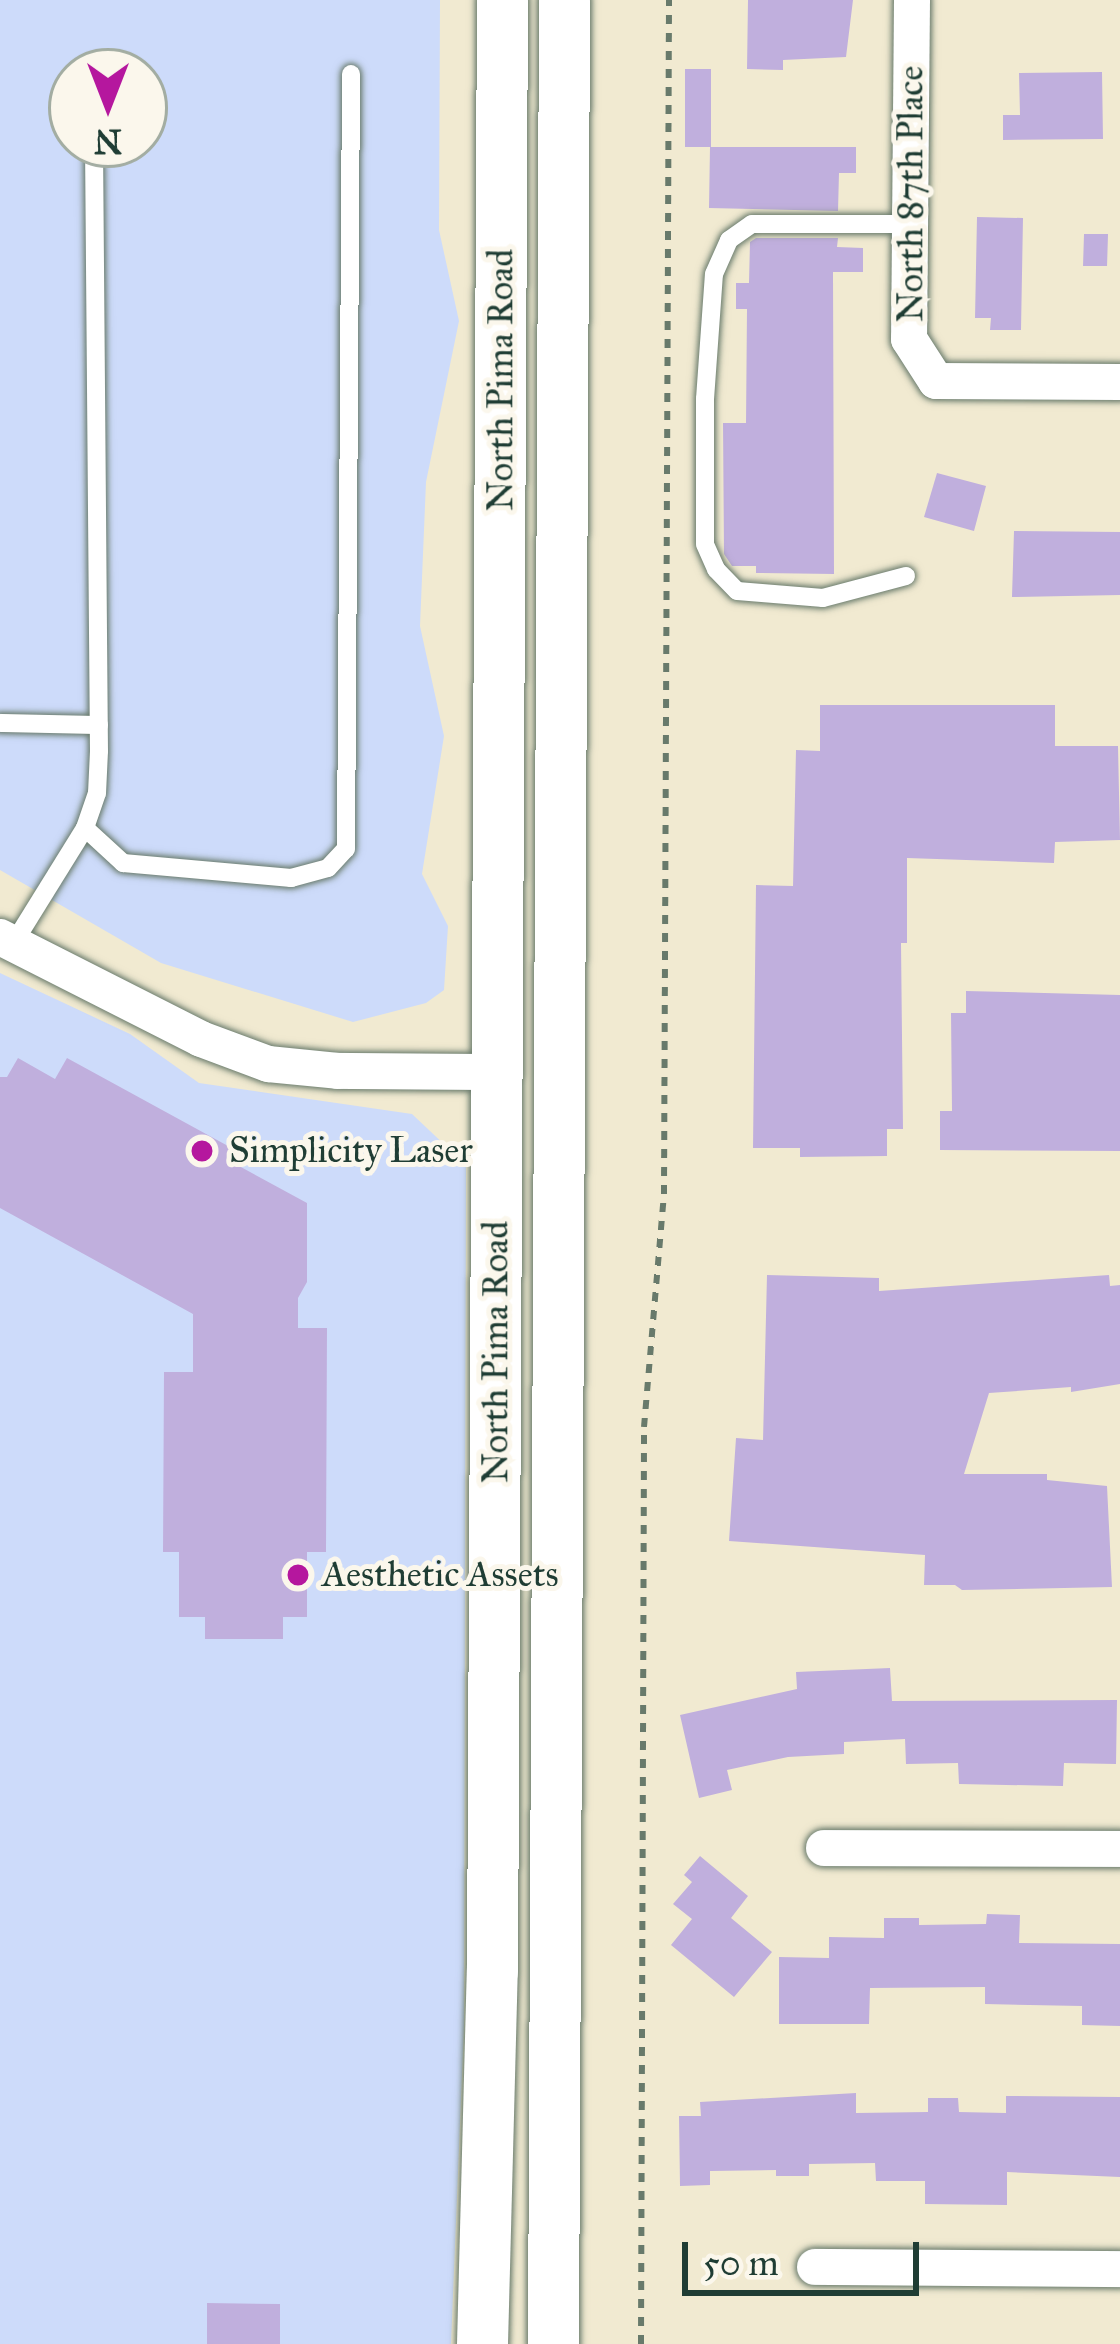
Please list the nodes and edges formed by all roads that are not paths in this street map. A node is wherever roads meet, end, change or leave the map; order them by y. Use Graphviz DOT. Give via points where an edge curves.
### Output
graph roads {
  1 [pos="502,0"];
  2 [pos="564,0"];
  3 [pos="911,0"];
  4 [pos="351,74"];
  5 [pos="94,168"];
  6 [pos="910,224"];
  7 [pos="1120,382"];
  8 [pos="562,419"];
  9 [pos="905,576"];
  10 [pos="0,723"];
  11 [pos="99,725"];
  12 [pos="85,828"];
  13 [pos="7,940"];
  14 [pos="498,1072"];
  15 [pos="555,1672"];
  16 [pos="824,1848"];
  17 [pos="1120,1849"];
  18 [pos="815,2267"];
  19 [pos="1120,2269"];
  20 [pos="482,2344"];
  21 [pos="553,2344"];
  1 -- 14 [label="main road, North Pima Road"];
  2 -- 8 [label="main road, North Pima Road"];
  3 -- 6 [label="street, North 87th Place"];
  4 -- 12 [label="lane" via="346,849 328,868 292,878 123,863"];
  5 -- 11 [label="lane"];
  6 -- 7 [label="street, North 87th Place" via="910,339 935,381"];
  6 -- 9 [label="lane" via="752,224 729,240 714,274 705,399 705,544 737,591 823,598"];
  8 -- 14 [label="main road" via="533,544 531,992"];
  8 -- 15 [label="main road, North Pima Road"];
  10 -- 11 [label="lane"];
  11 -- 12 [label="lane" via="97,793"];
  12 -- 13 [label="lane"];
  13 -- 14 [label="street" via="201,1039 268,1064"];
  14 -- 15 [label="main road" via="520,1092 531,1131 531,1550"];
  14 -- 20 [label="main road, North Pima Road" via="493,1971"];
  15 -- 21 [label="main road, North Pima Road"];
  16 -- 17 [label="street"];
  18 -- 19 [label="street"];
}
